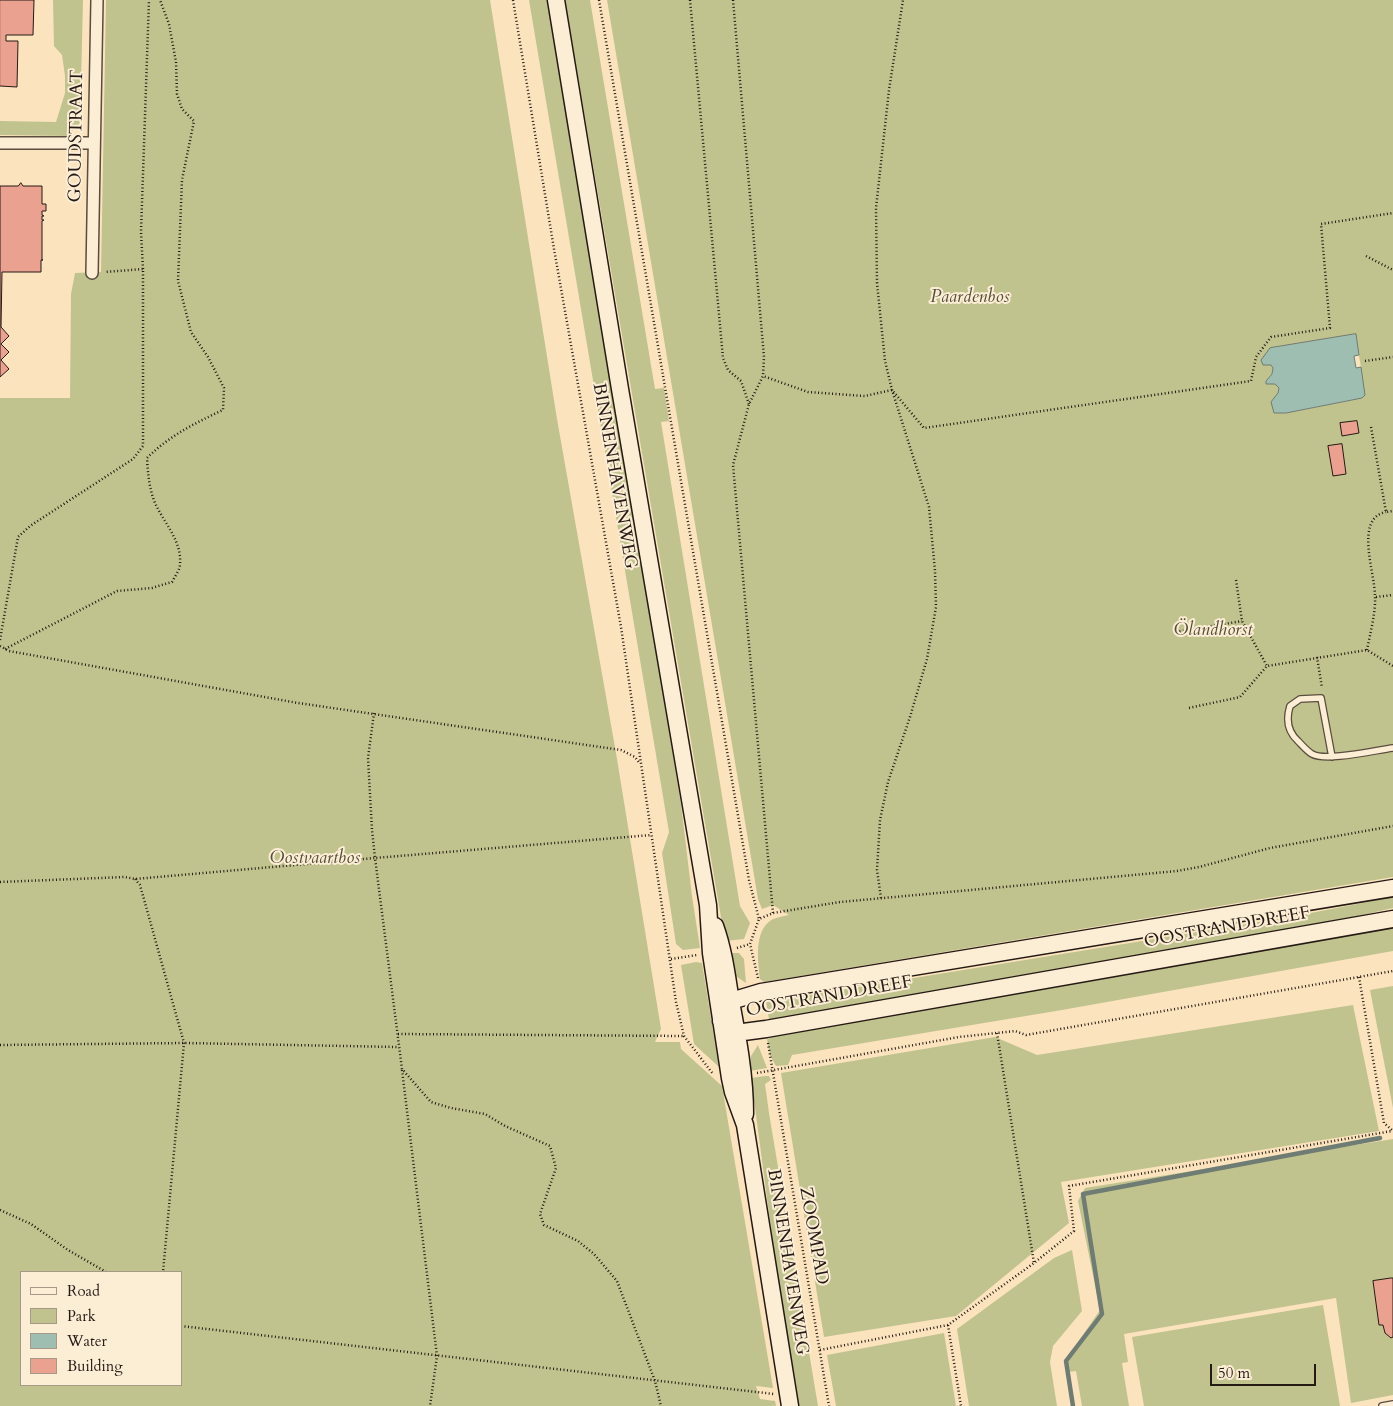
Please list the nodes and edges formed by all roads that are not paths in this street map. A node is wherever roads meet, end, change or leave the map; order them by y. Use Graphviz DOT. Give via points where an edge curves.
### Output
graph roads {
  1 [pos="97,0"];
  2 [pos="556,0"];
  3 [pos="0,142"];
  4 [pos="94,143"];
  5 [pos="92,273"];
  6 [pos="1393,748"];
  7 [pos="1332,757"];
  8 [pos="1393,888"];
  9 [pos="708,905"];
  10 [pos="1393,919"];
  11 [pos="731,1002"];
  12 [pos="721,1021"];
  13 [pos="736,1033"];
  14 [pos="744,1125"];
  15 [pos="789,1401"];
  16 [pos="1393,1404"];
  17 [pos="1382,1406"];
  1 -- 4 [label="street, GOUDSTRAAT"];
  2 -- 9 [label="main road, BINNENHAVENWEG"];
  3 -- 4 [label="street"];
  4 -- 5 [label="street, GOUDSTRAAT"];
  6 -- 7 [label="lane"];
  7 -- 7 [label="lane" via="1321,698 1300,699 1290,706 1287,714 1293,737 1313,755"];
  8 -- 11 [label="main road, OOSTRANDDREEF" via="761,992"];
  9 -- 11 [label="main road, BINNENHAVENWEG" via="720,940"];
  9 -- 12 [label="main road, BINNENHAVENWEG"];
  10 -- 13 [label="main road, OOSTRANDDREEF"];
  11 -- 12 [label="main road, OOSTRANDDREEF"];
  11 -- 13 [label="main road, BINNENHAVENWEG"];
  12 -- 13 [label="main road, OOSTRANDDREEF"];
  12 -- 14 [label="main road, BINNENHAVENWEG" via="733,1092"];
  13 -- 14 [label="main road, BINNENHAVENWEG" via="745,1089"];
  14 -- 15 [label="main road, BINNENHAVENWEG"];
  16 -- 17 [label="lane"];
}
